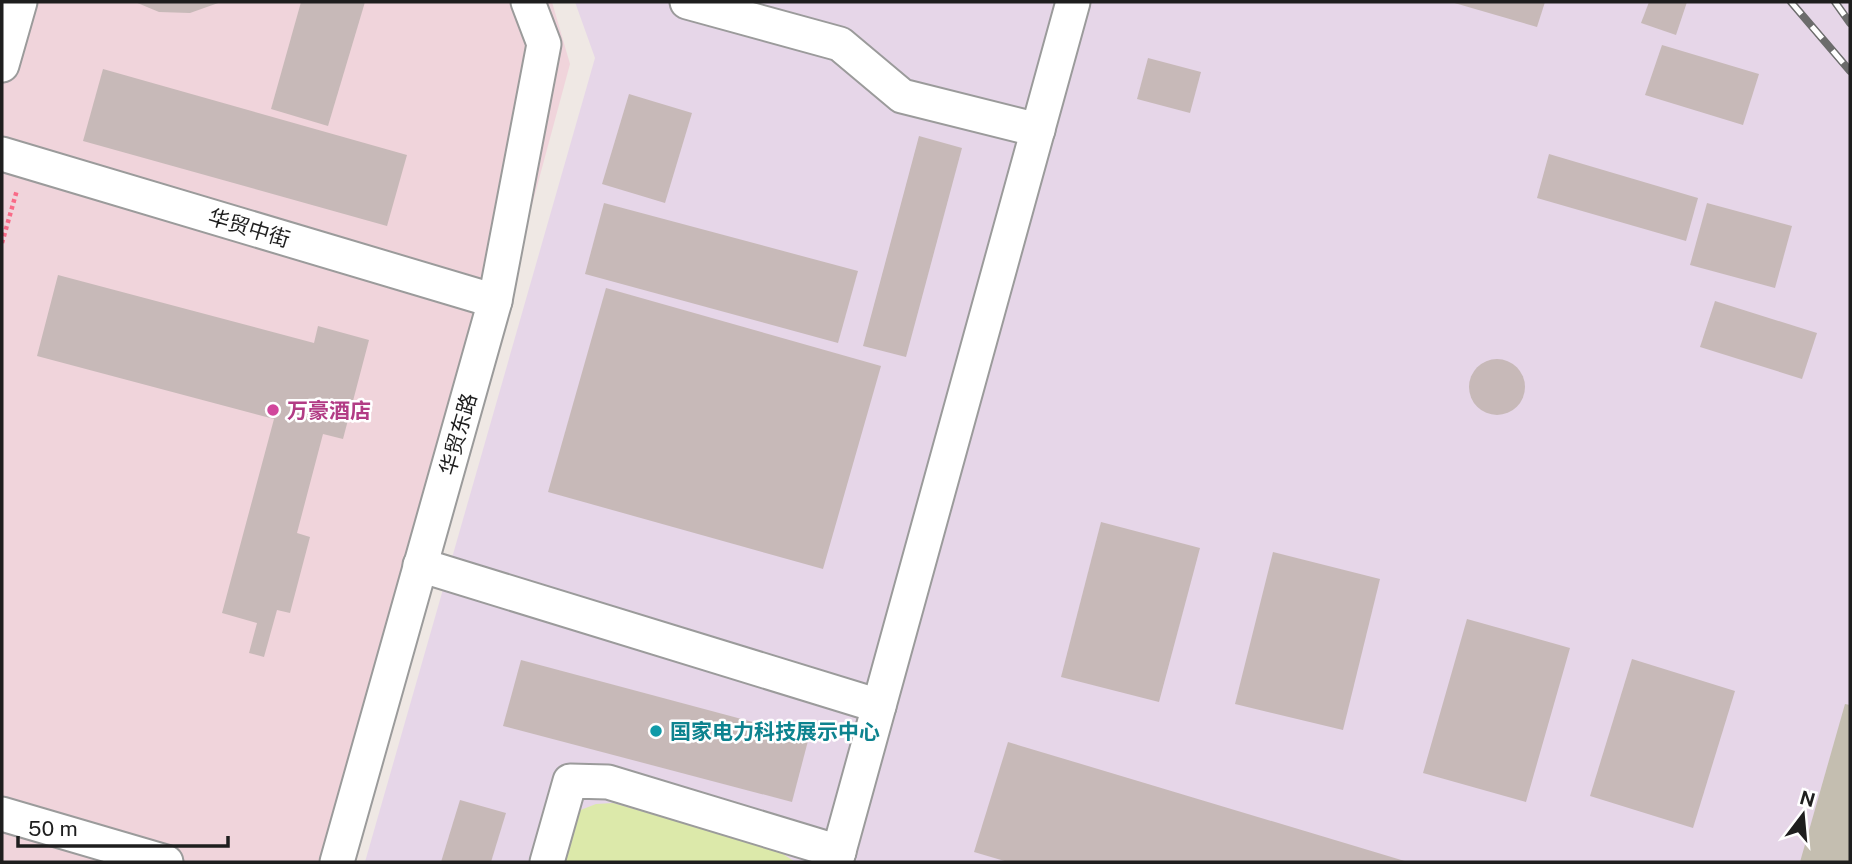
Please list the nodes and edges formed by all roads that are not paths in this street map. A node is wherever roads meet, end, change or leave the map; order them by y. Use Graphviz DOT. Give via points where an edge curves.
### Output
graph roads {
  1 [pos="20,2"];
  2 [pos="528,2"];
  3 [pos="687,2"];
  4 [pos="1073,2"];
  5 [pos="2,65"];
  6 [pos="1038,130"];
  7 [pos="14,158"];
  8 [pos="495,301"];
  9 [pos="420,565"];
  10 [pos="880,706"];
  11 [pos="2,814"];
  12 [pos="838,857"];
  13 [pos="166,862"];
  14 [pos="337,862"];
  15 [pos="547,862"];
  1 -- 5 [label="street"];
  2 -- 8 [label="street, 华贸东路" via="544,44"];
  3 -- 6 [label="street" via="840,44 902,96"];
  4 -- 6 [label="street"];
  6 -- 10 [label="street"];
  7 -- 8 [label="street, 华贸中街"];
  8 -- 9 [label="street, 华贸东路"];
  9 -- 10 [label="street"];
  9 -- 14 [label="street, 华贸东路"];
  10 -- 12 [label="street"];
  11 -- 13 [label="street"];
  12 -- 15 [label="street" via="608,782 570,781"];
}
